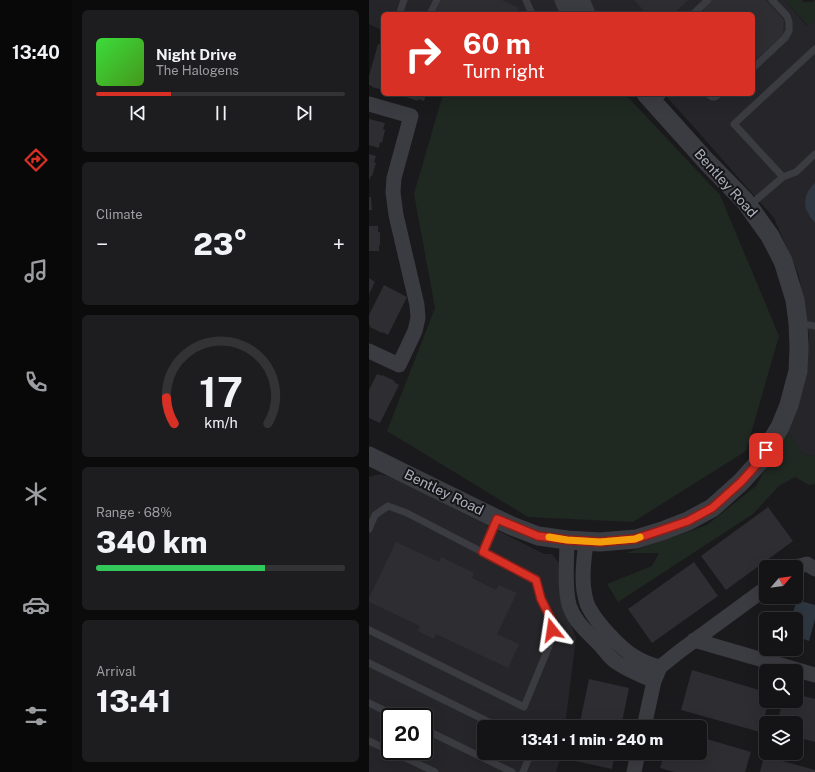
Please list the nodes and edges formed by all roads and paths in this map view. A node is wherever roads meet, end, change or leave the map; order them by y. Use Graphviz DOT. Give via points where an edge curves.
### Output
graph roads {
  1 [pos="404,0"];
  2 [pos="437,0"];
  3 [pos="527,0"];
  4 [pos="564,0"];
  5 [pos="579,0"];
  6 [pos="708,0"];
  7 [pos="772,0"];
  8 [pos="401,12"];
  9 [pos="431,12"];
  10 [pos="531,12"];
  11 [pos="570,12"];
  12 [pos="585,12"];
  13 [pos="695,12"];
  14 [pos="815,49"];
  15 [pos="755,66"];
  16 [pos="655,97"];
  17 [pos="369,104"];
  18 [pos="815,154"];
  19 [pos="783,177"];
  20 [pos="749,206"];
  21 [pos="807,324"];
  22 [pos="369,351"];
  23 [pos="369,456"];
  24 [pos="497,519"];
  25 [pos="369,529"];
  26 [pos="576,541"];
  27 [pos="483,552"];
  28 [pos="803,565"];
  29 [pos="815,569"];
  30 [pos="759,593"];
  31 [pos="369,630"];
  32 [pos="694,640"];
  33 [pos="369,663"];
  34 [pos="660,667"];
  35 [pos="814,673"];
  36 [pos="654,681"];
  37 [pos="369,703"];
  38 [pos="381,709"];
  39 [pos="485,720"];
  40 [pos="646,720"];
  41 [pos="433,733"];
  42 [pos="369,741"];
  43 [pos="381,747"];
  44 [pos="409,760"];
  45 [pos="528,760"];
  46 [pos="637,760"];
  47 [pos="435,772"];
  48 [pos="512,772"];
  49 [pos="523,772"];
  50 [pos="634,772"];
  1 -- 8 [label="lane"];
  2 -- 9 [label="lane"];
  3 -- 10 [label="lane"];
  4 -- 11 [label="street"];
  5 -- 12 [label="street"];
  6 -- 13 [label="lane"];
  7 -- 15 [label="lane" via="787,16 789,31"];
  14 -- 19 [label="lane" via="734,124"];
  16 -- 20 [label="street, Bentley Road" via="707,162"];
  17 -- 22 [label="street" via="411,116 394,178 393,192 418,318 415,331 399,365"];
  18 -- 19 [label="lane" via="796,172"];
  19 -- 20 [label="lane"];
  20 -- 21 [label="street, Bentley Road" via="770,236 783,261 795,300"];
  21 -- 26 [label="street, Bentley Road" via="799,347 797,371 789,405 780,427 759,462 741,482 712,508 688,521 635,539"];
  23 -- 24 [label="street, Bentley Road"];
  24 -- 26 [label="street, Bentley Road" via="538,536"];
  24 -- 27 [label="lane"];
  25 -- 27 [label="lane" via="375,515 388,506"];
  26 -- 34 [label="street" via="588,607 623,648 647,663"];
  26 -- 36 [label="street" via="566,583 567,595 575,617 581,627 615,661"];
  27 -- 31 [label="lane" via="536,580 541,599 552,621 552,639 524,706"];
  28 -- 29 [label="street" via="807,564"];
  30 -- 32 [label="street"];
  32 -- 34 [label="street"];
  32 -- 35 [label="street"];
  33 -- 39 [label="lane"];
  34 -- 36 [label="street"];
  36 -- 40 [label="street"];
  37 -- 38 [label="lane"];
  41 -- 48 [label="lane"];
  42 -- 43 [label="lane"];
  44 -- 47 [label="lane"];
  45 -- 49 [label="lane"];
  46 -- 50 [label="street"];
}
